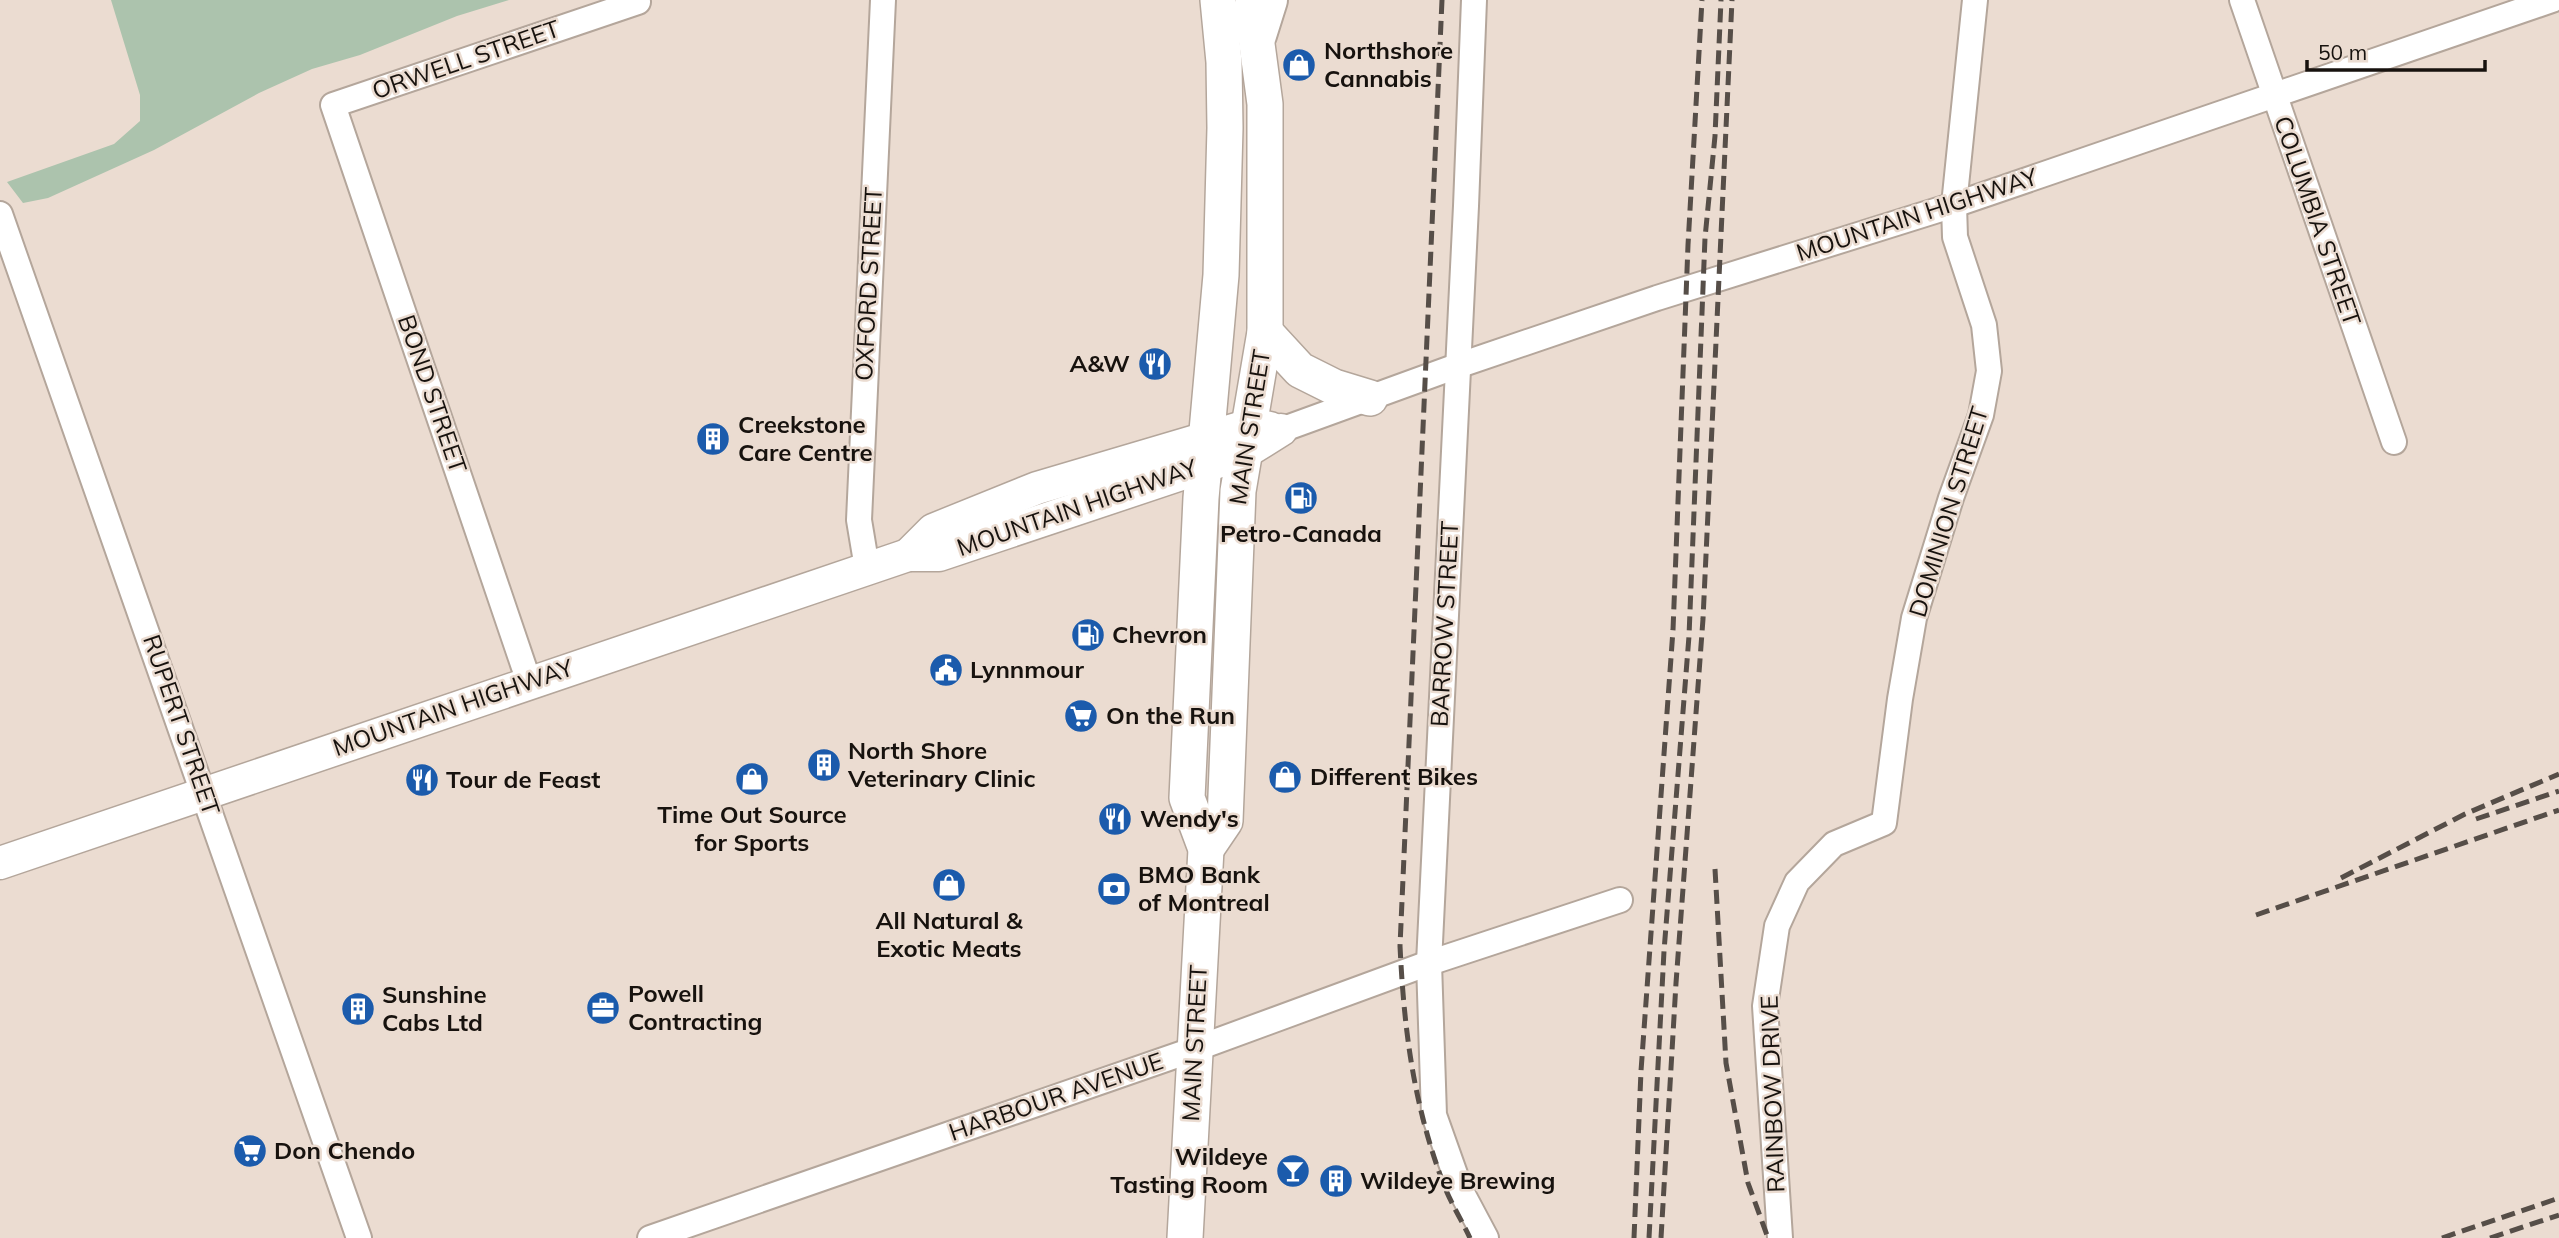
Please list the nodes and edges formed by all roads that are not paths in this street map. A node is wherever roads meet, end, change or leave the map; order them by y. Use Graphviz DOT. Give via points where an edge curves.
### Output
graph roads {
  1 [pos="883,0"];
  2 [pos="1218,0"];
  3 [pos="1474,0"];
  4 [pos="1975,0"];
  5 [pos="2242,0"];
  6 [pos="2552,0"];
  7 [pos="638,2"];
  8 [pos="1259,11"];
  9 [pos="2273,94"];
  10 [pos="333,105"];
  11 [pos="1954,205"];
  12 [pos="1,222"];
  13 [pos="1265,332"];
  14 [pos="1457,366"];
  15 [pos="1370,397"];
  16 [pos="1258,436"];
  17 [pos="2394,442"];
  18 [pos="1205,452"];
  19 [pos="867,568"];
  20 [pos="529,682"];
  21 [pos="205,792"];
  22 [pos="1834,844"];
  23 [pos="1206,849"];
  24 [pos="0,863"];
  25 [pos="1620,900"];
  26 [pos="1429,962"];
  27 [pos="1195,1049"];
  28 [pos="359,1238"];
  29 [pos="650,1238"];
  30 [pos="1185,1238"];
  31 [pos="1486,1238"];
  32 [pos="1780,1238"];
  1 -- 19 [label="street, OXFORD STREET" via="859,520"];
  2 -- 18 [label="main road, MAIN STREET" via="1224,62 1224,202"];
  3 -- 14 [label="street, BARROW STREET"];
  4 -- 11 [label="street, DOMINION STREET"];
  5 -- 9 [label="street, COLUMBIA STREET"];
  6 -- 9 [label="street, MOUNTAIN HIGHWAY"];
  7 -- 10 [label="street, ORWELL STREET"];
  8 -- 13 [label="main road, MAIN STREET" via="1265,104"];
  9 -- 11 [label="street, MOUNTAIN HIGHWAY"];
  9 -- 17 [label="street, COLUMBIA STREET"];
  10 -- 20 [label="street, BOND STREET"];
  11 -- 14 [label="street, MOUNTAIN HIGHWAY"];
  11 -- 22 [label="street, DOMINION STREET" via="1955,237 1984,325 1989,371 1981,415 1914,618 1884,823"];
  12 -- 21 [label="street, RUPERT STREET"];
  13 -- 15 [label="main road" via="1300,370 1334,387"];
  13 -- 16 [label="main road, MAIN STREET"];
  14 -- 15 [label="street, MOUNTAIN HIGHWAY"];
  14 -- 26 [label="street, BARROW STREET"];
  15 -- 16 [label="street, MOUNTAIN HIGHWAY"];
  16 -- 18 [label="street, MOUNTAIN HIGHWAY"];
  16 -- 23 [label="main road, MAIN STREET" via="1238,491 1225,821"];
  18 -- 19 [label="street, MOUNTAIN HIGHWAY" via="1037,488 933,530 908,555"];
  18 -- 23 [label="main road, MAIN STREET" via="1187,798"];
  19 -- 20 [label="street, MOUNTAIN HIGHWAY"];
  20 -- 21 [label="street, MOUNTAIN HIGHWAY"];
  21 -- 24 [label="street, MOUNTAIN HIGHWAY"];
  21 -- 28 [label="street, RUPERT STREET"];
  22 -- 32 [label="street, RAINBOW DRIVE" via="1797,882 1777,926 1765,1006"];
  23 -- 27 [label="main road, MAIN STREET"];
  25 -- 26 [label="street, HARBOUR AVENUE"];
  26 -- 27 [label="street, HARBOUR AVENUE"];
  26 -- 31 [label="street, BARROW STREET" via="1434,1115 1461,1191"];
  27 -- 29 [label="street, HARBOUR AVENUE"];
  27 -- 30 [label="main road, MAIN STREET"];
}
